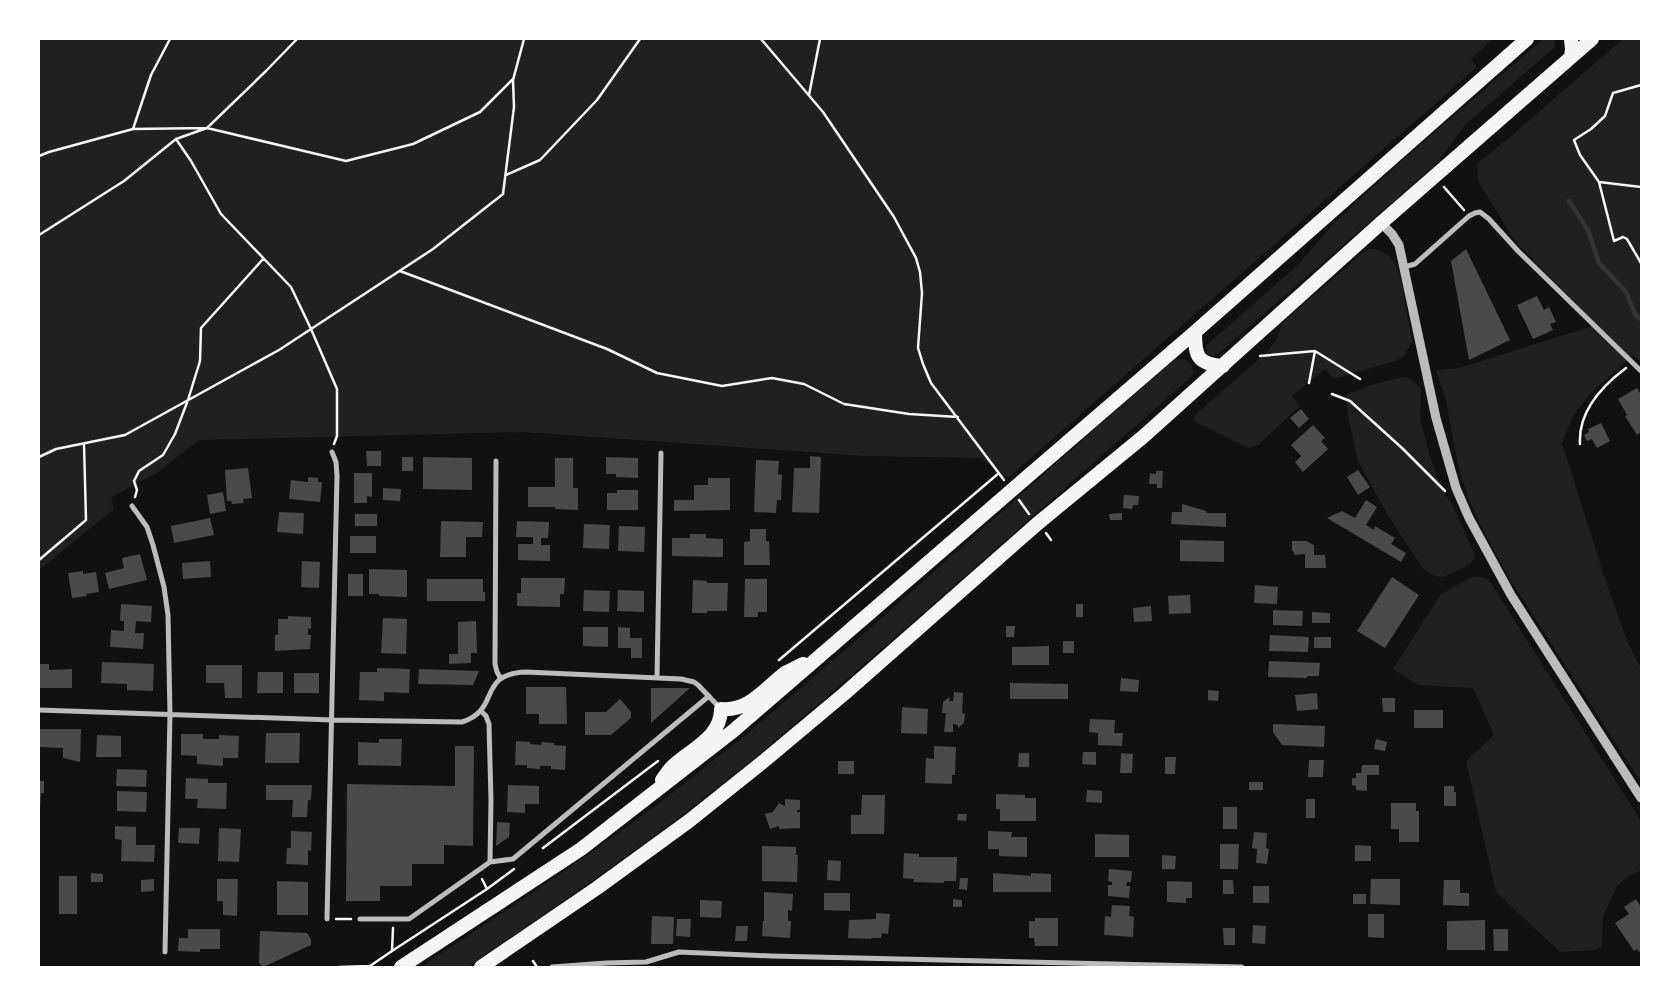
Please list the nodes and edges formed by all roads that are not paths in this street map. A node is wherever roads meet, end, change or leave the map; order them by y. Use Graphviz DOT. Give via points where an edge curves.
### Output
graph roads {
  1 [pos="1527,39"];
  2 [pos="1571,39"];
  3 [pos="1592,39"];
  4 [pos="1571,57"];
  5 [pos="1381,223"];
  6 [pos="1404,267"];
  7 [pos="1195,332"];
  8 [pos="1223,366"];
  9 [pos="1641,371"];
  10 [pos="332,452"];
  11 [pos="661,453"];
  12 [pos="496,461"];
  13 [pos="132,506"];
  14 [pos="821,656"];
  15 [pos="500,677"];
  16 [pos="657,678"];
  17 [pos="708,696"];
  18 [pos="721,709"];
  19 [pos="39,710"];
  20 [pos="481,711"];
  21 [pos="170,714"];
  22 [pos="332,720"];
  23 [pos="651,795"];
  24 [pos="1641,798"];
  25 [pos="490,862"];
  26 [pos="328,919"];
  27 [pos="360,919"];
  28 [pos="165,952"];
  29 [pos="401,967"];
  30 [pos="481,967"];
  31 [pos="552,967"];
  32 [pos="1242,967"];
  1 -- 7 [label="highway"];
  2 -- 4 [label="highway"];
  3 -- 4 [label="highway"];
  4 -- 5 [label="highway"];
  5 -- 6 [label="street" via="1399,245"];
  5 -- 8 [label="highway"];
  6 -- 9 [label="street" via="1415,264 1469,216 1480,212"];
  6 -- 24 [label="street" via="1436,418 1456,488 1511,595"];
  7 -- 8 [label="highway" via="1195,348 1200,359 1208,365"];
  7 -- 14 [label="highway"];
  8 -- 30 [label="highway" via="734,785 597,888"];
  10 -- 22 [label="street" via="337,476"];
  11 -- 16 [label="street"];
  12 -- 15 [label="street" via="495,664"];
  13 -- 21 [label="street" via="146,527 164,587 168,615"];
  14 -- 18 [label="highway" via="787,672 745,705"];
  14 -- 23 [label="highway"];
  15 -- 16 [label="street" via="526,672"];
  15 -- 20 [label="street"];
  16 -- 17 [label="street" via="694,682"];
  17 -- 18 [label="street"];
  17 -- 25 [label="street" via="513,859"];
  18 -- 23 [label="highway" via="716,729 673,766"];
  19 -- 21 [label="street"];
  20 -- 22 [label="street" via="462,722"];
  20 -- 25 [label="street" via="489,724"];
  21 -- 22 [label="street"];
  21 -- 28 [label="street"];
  22 -- 26 [label="street"];
  23 -- 29 [label="highway" via="582,849"];
  25 -- 27 [label="street" via="409,919"];
  31 -- 32 [label="street" via="646,962 679,952"];
}
